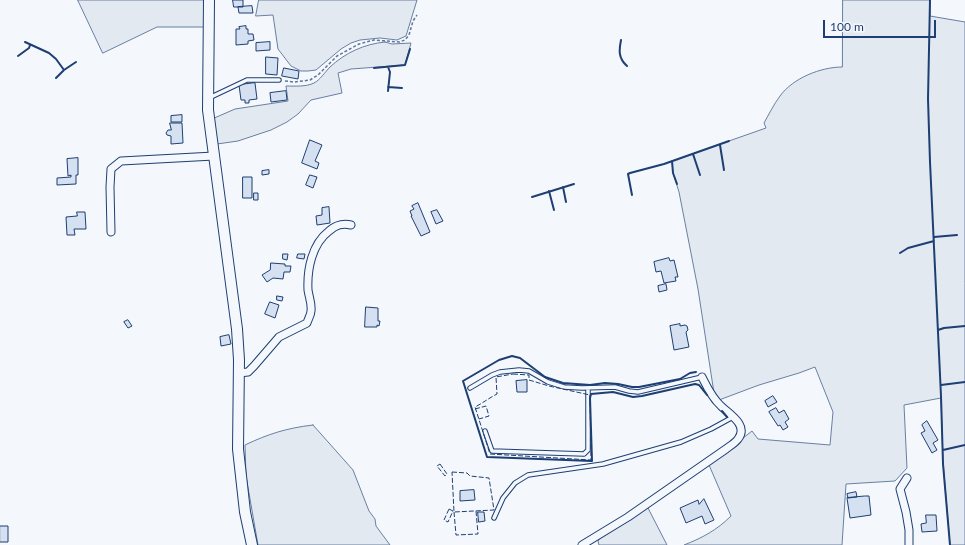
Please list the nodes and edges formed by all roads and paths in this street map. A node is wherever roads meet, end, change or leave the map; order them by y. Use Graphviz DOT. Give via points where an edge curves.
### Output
graph roads {
  1 [pos="209,0"];
  2 [pos="417,15"];
  3 [pos="279,80"];
  4 [pos="208,98"];
  5 [pos="214,156"];
  6 [pos="351,225"];
  7 [pos="111,232"];
  8 [pos="239,373"];
  9 [pos="702,377"];
  10 [pos="470,388"];
  11 [pos="588,388"];
  12 [pos="733,417"];
  13 [pos="485,431"];
  14 [pos="907,478"];
  15 [pos="494,518"];
  16 [pos="252,545"];
  17 [pos="582,545"];
  18 [pos="910,545"];
  1 -- 4 [label="street"];
  2 -- 3 [label="path" via="410,35 405,40 374,40 359,44 337,56 310,80"];
  3 -- 4 [label="lane" via="247,80"];
  4 -- 5 [label="street"];
  5 -- 7 [label="street" via="121,161 111,169"];
  5 -- 8 [label="street" via="237,329"];
  6 -- 8 [label="street" via="345,223 336,226 318,241 308,274 311,311 307,323 279,337 248,372"];
  8 -- 16 [label="street" via="238,449 245,512"];
  9 -- 11 [label="lane" via="638,392 615,387"];
  9 -- 12 [label="street" via="720,406"];
  10 -- 11 [label="lane" via="500,372 519,370 529,371 548,382 564,387"];
  11 -- 13 [label="lane" via="588,450 584,454 492,451"];
  12 -- 15 [label="lane" via="681,442 603,464 528,475 514,483 503,498"];
  12 -- 17 [label="street" via="741,428 739,438 628,517"];
  14 -- 18 [label="street" via="900,489"];
}
